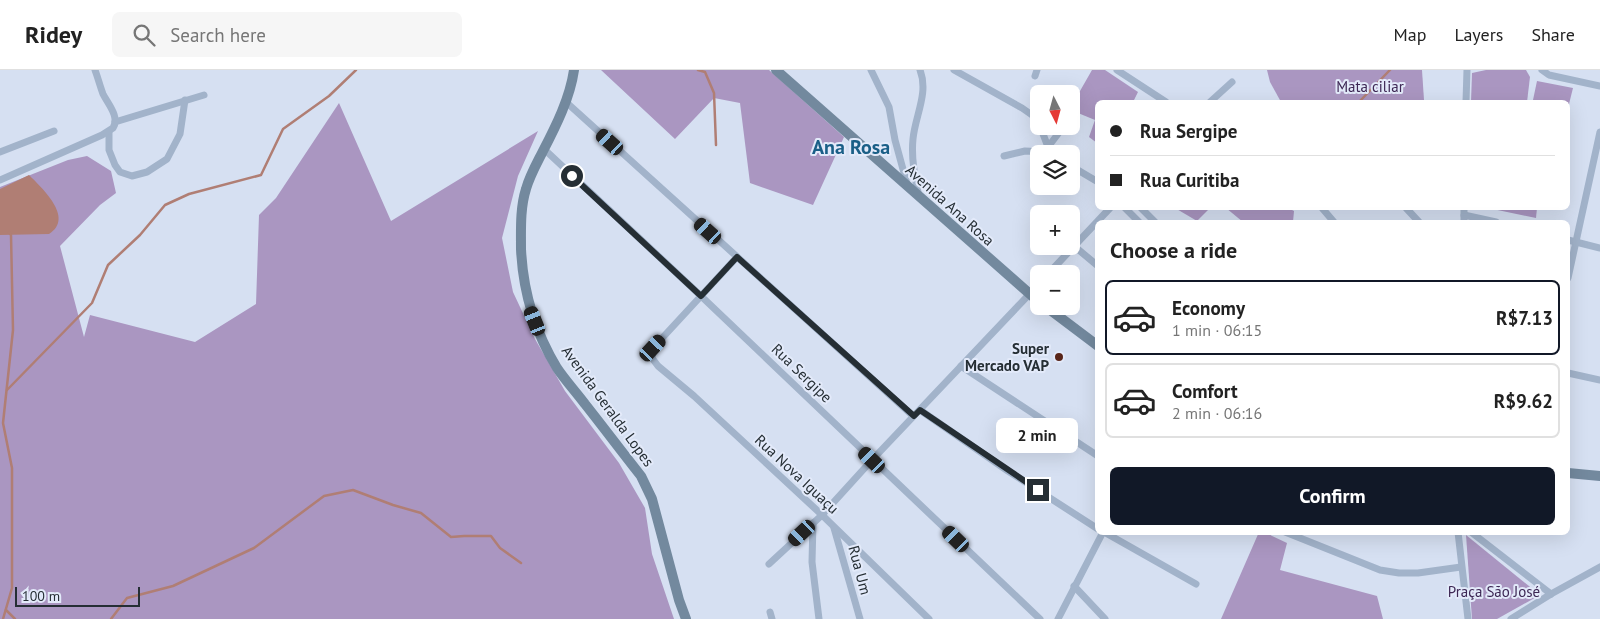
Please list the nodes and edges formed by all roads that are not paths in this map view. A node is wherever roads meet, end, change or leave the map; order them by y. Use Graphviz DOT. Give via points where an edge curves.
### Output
graph roads {
  1 [pos="95,70"];
  2 [pos="574,70"];
  3 [pos="776,70"];
  4 [pos="872,70"];
  5 [pos="920,70"];
  6 [pos="954,70"];
  7 [pos="1117,70"];
  8 [pos="1467,70"];
  9 [pos="1543,71"];
  10 [pos="1232,82"];
  11 [pos="1600,86"];
  12 [pos="204,94"];
  13 [pos="185,100"];
  14 [pos="1163,100"];
  15 [pos="1212,100"];
  16 [pos="1466,100"];
  17 [pos="566,102"];
  18 [pos="1030,114"];
  19 [pos="116,122"];
  20 [pos="54,130"];
  21 [pos="109,132"];
  22 [pos="1600,132"];
  23 [pos="544,150"];
  24 [pos="1030,151"];
  25 [pos="0,152"];
  26 [pos="1004,156"];
  27 [pos="1080,171"];
  28 [pos="0,180"];
  29 [pos="1095,180"];
  30 [pos="908,188"];
  31 [pos="919,197"];
  32 [pos="1108,210"];
  33 [pos="1127,210"];
  34 [pos="1143,210"];
  35 [pos="1324,210"];
  36 [pos="1408,210"];
  37 [pos="1464,215"];
  38 [pos="1099,220"];
  39 [pos="1137,220"];
  40 [pos="1152,220"];
  41 [pos="1332,220"];
  42 [pos="1417,220"];
  43 [pos="1487,220"];
  44 [pos="1095,224"];
  45 [pos="1080,240"];
  46 [pos="1570,240"];
  47 [pos="1576,242"];
  48 [pos="1600,248"];
  49 [pos="1080,251"];
  50 [pos="1066,255"];
  51 [pos="737,257"];
  52 [pos="1095,264"];
  53 [pos="1056,265"];
  54 [pos="1570,269"];
  55 [pos="1029,294"];
  56 [pos="701,296"];
  57 [pos="1057,315"];
  58 [pos="1095,344"];
  59 [pos="961,366"];
  60 [pos="1570,373"];
  61 [pos="1600,380"];
  62 [pos="920,410"];
  63 [pos="914,416"];
  64 [pos="1095,454"];
  65 [pos="872,460"];
  66 [pos="1570,473"];
  67 [pos="1600,476"];
  68 [pos="822,516"];
  69 [pos="814,523"];
  70 [pos="834,527"];
  71 [pos="1095,527"];
  72 [pos="1101,535"];
  73 [pos="1108,535"];
  74 [pos="1292,535"];
  75 [pos="1458,535"];
  76 [pos="1475,535"];
  77 [pos="769,564"];
  78 [pos="1461,567"];
  79 [pos="1600,568"];
  80 [pos="1196,584"];
  81 [pos="1074,586"];
  82 [pos="1551,594"];
  83 [pos="918,608"];
  84 [pos="1522,611"];
  85 [pos="686,619"];
  86 [pos="819,619"];
  87 [pos="860,619"];
  88 [pos="921,619"];
  89 [pos="929,619"];
  90 [pos="1040,619"];
  91 [pos="1058,619"];
  92 [pos="1105,619"];
  93 [pos="1468,619"];
  94 [pos="1511,619"];
  95 [pos="1527,619"];
  1 -- 19 [label="street"];
  2 -- 17 [label="main road, Avenida Geralda Lopes"];
  3 -- 30 [label="main road, Avenida Ana Rosa"];
  4 -- 30 [label="street" via="889,107"];
  5 -- 31 [label="street" via="923,91 913,140"];
  6 -- 18 [label="street"];
  7 -- 14 [label="street"];
  8 -- 16 [label="street"];
  9 -- 11 [label="street"];
  10 -- 15 [label="street"];
  12 -- 13 [label="street"];
  13 -- 19 [label="street"];
  13 -- 21 [label="street" via="180,134 166,159 147,172 132,176 120,172 109,150"];
  17 -- 23 [label="main road, Avenida Geralda Lopes"];
  17 -- 51 [label="street"];
  19 -- 21 [label="street"];
  20 -- 25 [label="street"];
  21 -- 28 [label="street"];
  22 -- 47 [label="street"];
  23 -- 56 [label="street, Rua Sergipe"];
  23 -- 85 [label="main road, Avenida Geralda Lopes" via="528,182 522,212 522,263 531,311 558,368 641,476 652,499"];
  24 -- 26 [label="street"];
  27 -- 29 [label="street"];
  30 -- 31 [label="main road, Avenida Ana Rosa"];
  31 -- 55 [label="main road, Avenida Ana Rosa"];
  32 -- 38 [label="street"];
  33 -- 39 [label="street"];
  34 -- 40 [label="street"];
  35 -- 41 [label="street"];
  36 -- 42 [label="street"];
  37 -- 43 [label="street"];
  44 -- 45 [label="street"];
  46 -- 47 [label="street"];
  47 -- 48 [label="street"];
  47 -- 54 [label="street"];
  49 -- 52 [label="street"];
  50 -- 53 [label="street"];
  51 -- 56 [label="street"];
  51 -- 63 [label="street"];
  55 -- 59 [label="street"];
  56 -- 65 [label="street, Rua Sergipe"];
  56 -- 68 [label="street, Rua Nova Iguaçu" via="653,348 652,358"];
  57 -- 58 [label="main road"];
  59 -- 62 [label="street"];
  59 -- 64 [label="street"];
  60 -- 61 [label="street"];
  62 -- 63 [label="street"];
  62 -- 71 [label="street"];
  63 -- 65 [label="street"];
  65 -- 68 [label="street"];
  65 -- 90 [label="street, Rua Sergipe"];
  66 -- 67 [label="main road"];
  68 -- 69 [label="street"];
  68 -- 70 [label="street, Rua Nova Iguaçu"];
  69 -- 77 [label="street"];
  69 -- 86 [label="street" via="812,562"];
  70 -- 83 [label="street, Rua Nova Iguaçu"];
  70 -- 87 [label="street, Rua Um"];
  72 -- 81 [label="street"];
  73 -- 80 [label="street"];
  74 -- 78 [label="street" via="1380,570 1418,573"];
  75 -- 78 [label="street"];
  76 -- 82 [label="street"];
  78 -- 93 [label="street"];
  79 -- 82 [label="street"];
  81 -- 91 [label="street"];
  81 -- 92 [label="street"];
  82 -- 84 [label="street"];
  83 -- 88 [label="street"];
  83 -- 89 [label="street, Rua Nova Iguaçu"];
  84 -- 94 [label="street"];
  84 -- 95 [label="street"];
}
